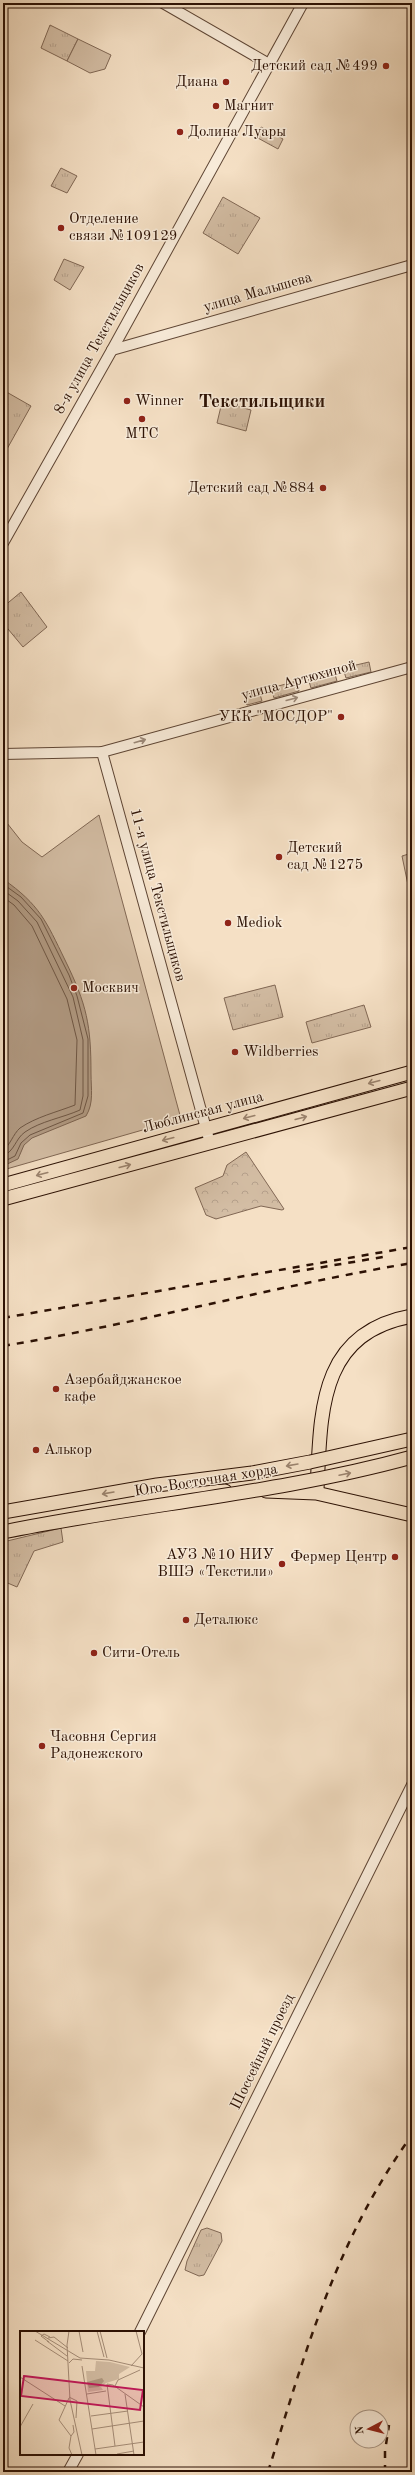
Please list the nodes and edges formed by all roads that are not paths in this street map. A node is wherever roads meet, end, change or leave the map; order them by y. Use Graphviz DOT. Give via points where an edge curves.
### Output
graph roads {
  1 [pos="163,3"];
  2 [pos="303,3"];
  3 [pos="269,64"];
  4 [pos="412,265"];
  5 [pos="112,350"];
  6 [pos="3,543"];
  7 [pos="412,667"];
  8 [pos="102,752"];
  9 [pos="3,754"];
  10 [pos="412,1072"];
  11 [pos="412,1088"];
  12 [pos="205,1129"];
  13 [pos="210,1142"];
  14 [pos="3,1185"];
  15 [pos="3,1199"];
  16 [pos="412,1316"];
  17 [pos="412,1439"];
  18 [pos="412,1457"];
  19 [pos="316,1493"];
  20 [pos="3,1512"];
  21 [pos="412,1515"];
  22 [pos="3,1521"];
  23 [pos="3,1532"];
  24 [pos="412,1785"];
  25 [pos="140,2331"];
  26 [pos="77,2455"];
  27 [pos="68,2472"];
  1 -- 3 [label="street"];
  2 -- 3 [label="street, 8-я улица Текстильщиков"];
  3 -- 5 [label="street, 8-я улица Текстильщиков"];
  4 -- 5 [label="street, улица Малышева"];
  5 -- 6 [label="street, 8-я улица Текстильщиков"];
  8 -- 7 [label="street, улица Артюхиной, one-way"];
  8 -- 9 [label="street"];
  8 -- 12 [label="street, 11-я улица Текстильщиков"];
  10 -- 12 [label="main road, Люблинская улица, one-way"];
  13 -- 11 [label="main road, Люблинская улица, one-way"];
  12 -- 13 [label="street, 11-я улица Текстильщиков"];
  12 -- 14 [label="main road, Люблинская улица, one-way"];
  15 -- 13 [label="main road, Люблинская улица, one-way"];
  16 -- 19 [label="main road" via="380,1325 359,1338 345,1351 333,1370 325,1392 321,1420"];
  17 -- 20 [label="main road, Юго-Восточная хорда, one-way, bridge" via="310,1462 157,1484"];
  23 -- 18 [label="main road, Юго-Восточная хорда, one-way, bridge" via="159,1504 270,1488 372,1468"];
  19 -- 21 [label="main road"];
  19 -- 22 [label="main road" via="253,1490 166,1495"];
  24 -- 25 [label="street, Шоссейный проезд"];
  26 -- 27 [label="street"];
}
